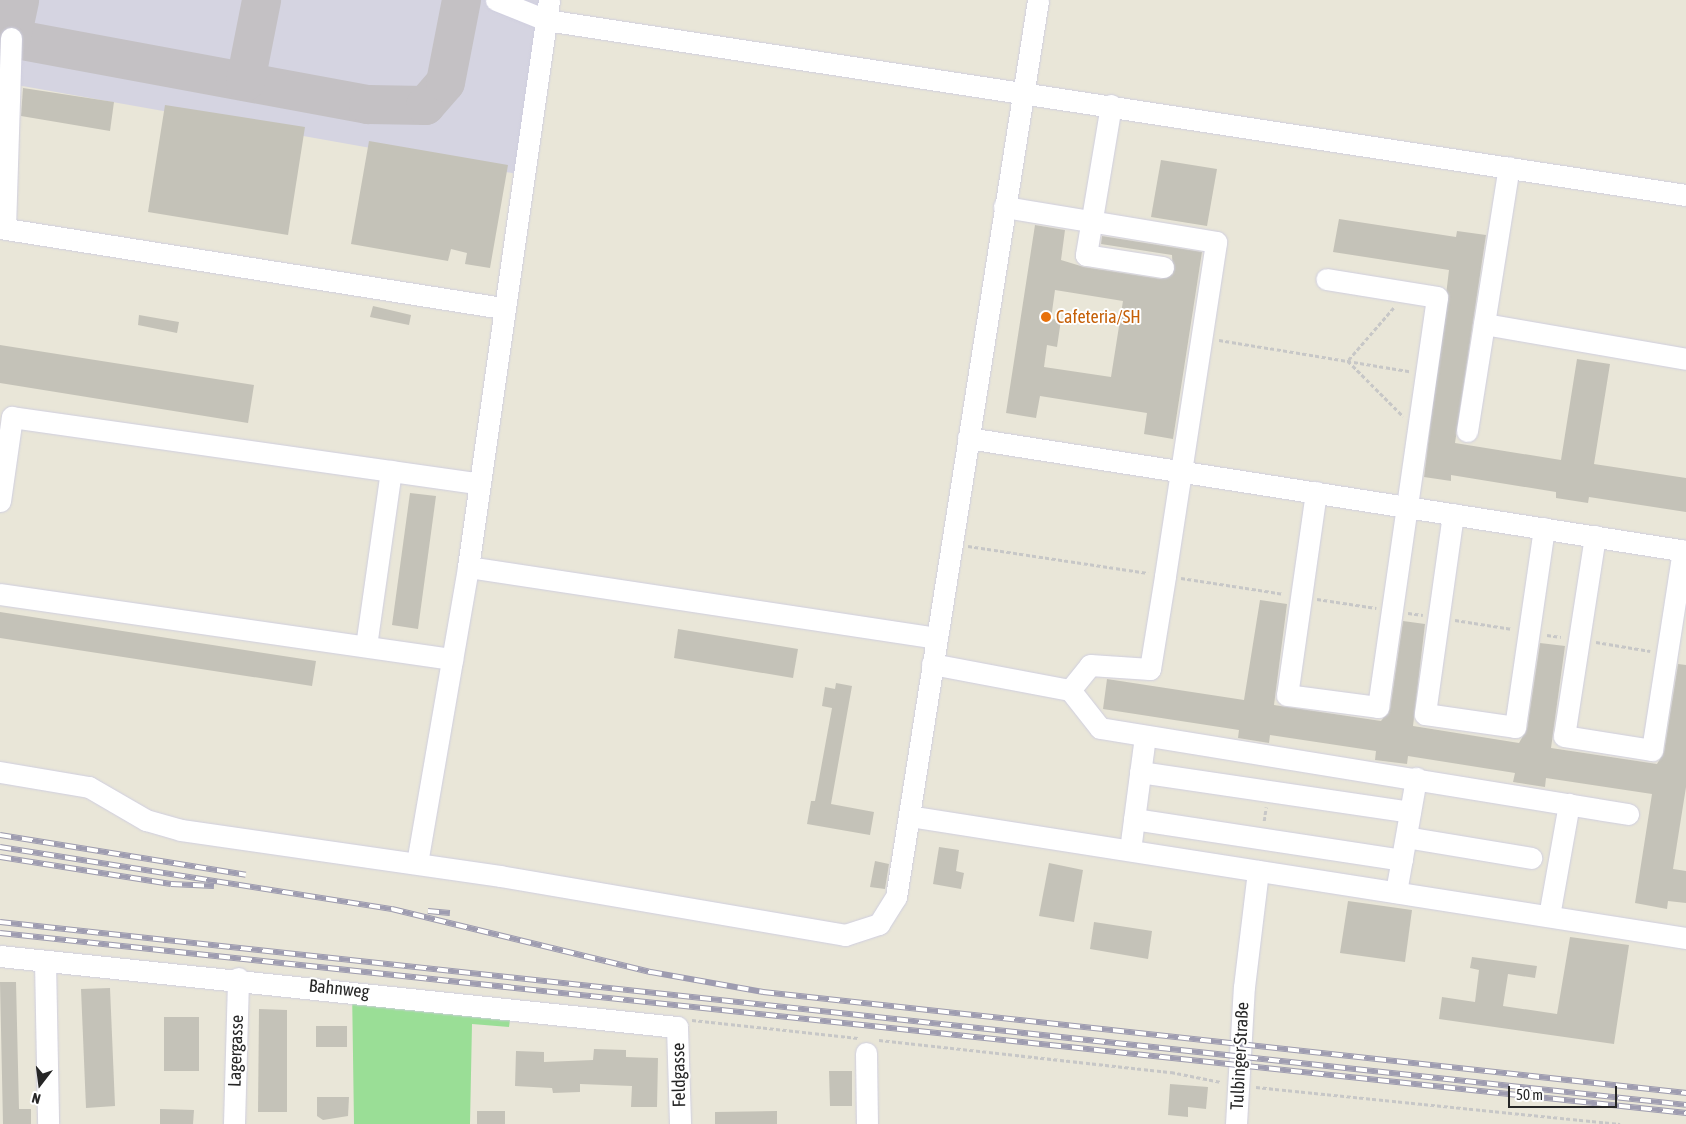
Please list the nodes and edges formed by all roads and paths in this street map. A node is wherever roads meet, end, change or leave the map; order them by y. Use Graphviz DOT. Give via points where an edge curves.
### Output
graph roads {
  1 [pos="496,0"];
  2 [pos="1038,0"];
  3 [pos="548,10"];
  4 [pos="11,38"];
  5 [pos="1024,91"];
  6 [pos="1111,106"];
  7 [pos="1509,167"];
  8 [pos="1686,195"];
  9 [pos="1004,207"];
  10 [pos="1091,222"];
  11 [pos="3,228"];
  12 [pos="1163,267"];
  13 [pos="1326,279"];
  14 [pos="1406,294"];
  15 [pos="502,308"];
  16 [pos="1484,324"];
  17 [pos="1200,338"];
  18 [pos="1686,360"];
  19 [pos="1348,361"];
  20 [pos="1426,373"];
  21 [pos="6,411"];
  22 [pos="1417,430"];
  23 [pos="1468,431"];
  24 [pos="968,438"];
  25 [pos="391,471"];
  26 [pos="1179,471"];
  27 [pos="478,483"];
  28 [pos="1316,492"];
  29 [pos="0,501"];
  30 [pos="1406,506"];
  31 [pos="1453,514"];
  32 [pos="1544,528"];
  33 [pos="1595,536"];
  34 [pos="1684,550"];
  35 [pos="468,567"];
  36 [pos="0,594"];
  37 [pos="936,638"];
  38 [pos="366,646"];
  39 [pos="452,659"];
  40 [pos="932,664"];
  41 [pos="1070,690"];
  42 [pos="1145,736"];
  43 [pos="0,772"];
  44 [pos="1140,772"];
  45 [pos="1416,778"];
  46 [pos="1269,791"];
  47 [pos="1569,804"];
  48 [pos="1410,812"];
  49 [pos="1628,814"];
  50 [pos="909,816"];
  51 [pos="1134,819"];
  52 [pos="1406,837"];
  53 [pos="1261,838"];
  54 [pos="1130,850"];
  55 [pos="1531,858"];
  56 [pos="1402,860"];
  57 [pos="417,863"];
  58 [pos="1258,871"];
  59 [pos="1396,892"];
  60 [pos="1549,916"];
  61 [pos="1686,938"];
  62 [pos="0,956"];
  63 [pos="45,961"];
  64 [pos="238,978"];
  65 [pos="677,1027"];
  66 [pos="866,1053"];
  67 [pos="1238,1086"];
  68 [pos="48,1124"];
  69 [pos="234,1124"];
  70 [pos="680,1124"];
  71 [pos="866,1124"];
  72 [pos="1236,1124"];
  73 [pos="1620,1124"];
  1 -- 3 [label="street"];
  2 -- 5 [label="street"];
  3 -- 5 [label="street"];
  3 -- 15 [label="street"];
  4 -- 11 [label="street"];
  5 -- 6 [label="street"];
  5 -- 9 [label="street"];
  6 -- 7 [label="street"];
  6 -- 10 [label="street"];
  7 -- 8 [label="street"];
  7 -- 16 [label="street"];
  9 -- 10 [label="street"];
  9 -- 24 [label="street"];
  10 -- 12 [label="street" via="1086,255"];
  10 -- 17 [label="street" via="1216,242"];
  11 -- 15 [label="street"];
  13 -- 14 [label="street"];
  14 -- 19 [label="path"];
  14 -- 20 [label="street" via="1438,297"];
  15 -- 27 [label="street"];
  16 -- 18 [label="street"];
  16 -- 23 [label="street"];
  17 -- 19 [label="path"];
  17 -- 26 [label="street"];
  19 -- 20 [label="path"];
  19 -- 22 [label="path"];
  20 -- 22 [label="street"];
  21 -- 25 [label="street"];
  21 -- 29 [label="street"];
  22 -- 30 [label="street"];
  24 -- 26 [label="street"];
  24 -- 37 [label="street"];
  25 -- 27 [label="street"];
  25 -- 38 [label="street"];
  26 -- 28 [label="street"];
  26 -- 41 [label="street" via="1150,669 1090,665"];
  27 -- 35 [label="street"];
  28 -- 30 [label="street"];
  28 -- 30 [label="street" via="1287,695 1378,707"];
  30 -- 31 [label="street"];
  31 -- 32 [label="street"];
  31 -- 32 [label="street" via="1424,714 1515,727"];
  32 -- 33 [label="street"];
  33 -- 34 [label="street"];
  33 -- 34 [label="street" via="1564,736 1652,750"];
  35 -- 37 [label="street"];
  35 -- 39 [label="street"];
  36 -- 38 [label="street"];
  37 -- 40 [label="street"];
  38 -- 39 [label="street"];
  39 -- 57 [label="street"];
  40 -- 41 [label="street"];
  40 -- 50 [label="street"];
  41 -- 42 [label="street" via="1100,728"];
  42 -- 44 [label="street"];
  42 -- 45 [label="street"];
  43 -- 57 [label="street" via="89,787 163,826"];
  44 -- 46 [label="street"];
  44 -- 51 [label="street"];
  45 -- 47 [label="street"];
  45 -- 48 [label="street"];
  46 -- 48 [label="street"];
  46 -- 53 [label="path"];
  47 -- 49 [label="street"];
  47 -- 60 [label="street"];
  48 -- 52 [label="street"];
  50 -- 54 [label="street"];
  50 -- 57 [label="street" via="889,913 864,932 845,934"];
  51 -- 53 [label="street"];
  51 -- 54 [label="street"];
  52 -- 55 [label="street"];
  52 -- 56 [label="street"];
  53 -- 56 [label="street"];
  54 -- 58 [label="street"];
  56 -- 59 [label="street"];
  58 -- 59 [label="street"];
  58 -- 67 [label="street, Tulbinger Straße" via="1244,987"];
  59 -- 60 [label="street"];
  60 -- 61 [label="street"];
  62 -- 63 [label="street, Bahnweg"];
  63 -- 64 [label="street, Bahnweg"];
  63 -- 68 [label="street"];
  64 -- 65 [label="street, Bahnweg"];
  64 -- 69 [label="street, Lagergasse"];
  65 -- 70 [label="street, Feldgasse"];
  66 -- 71 [label="street"];
  67 -- 72 [label="street, Tulbinger Straße"];
  67 -- 73 [label="path"];
}
